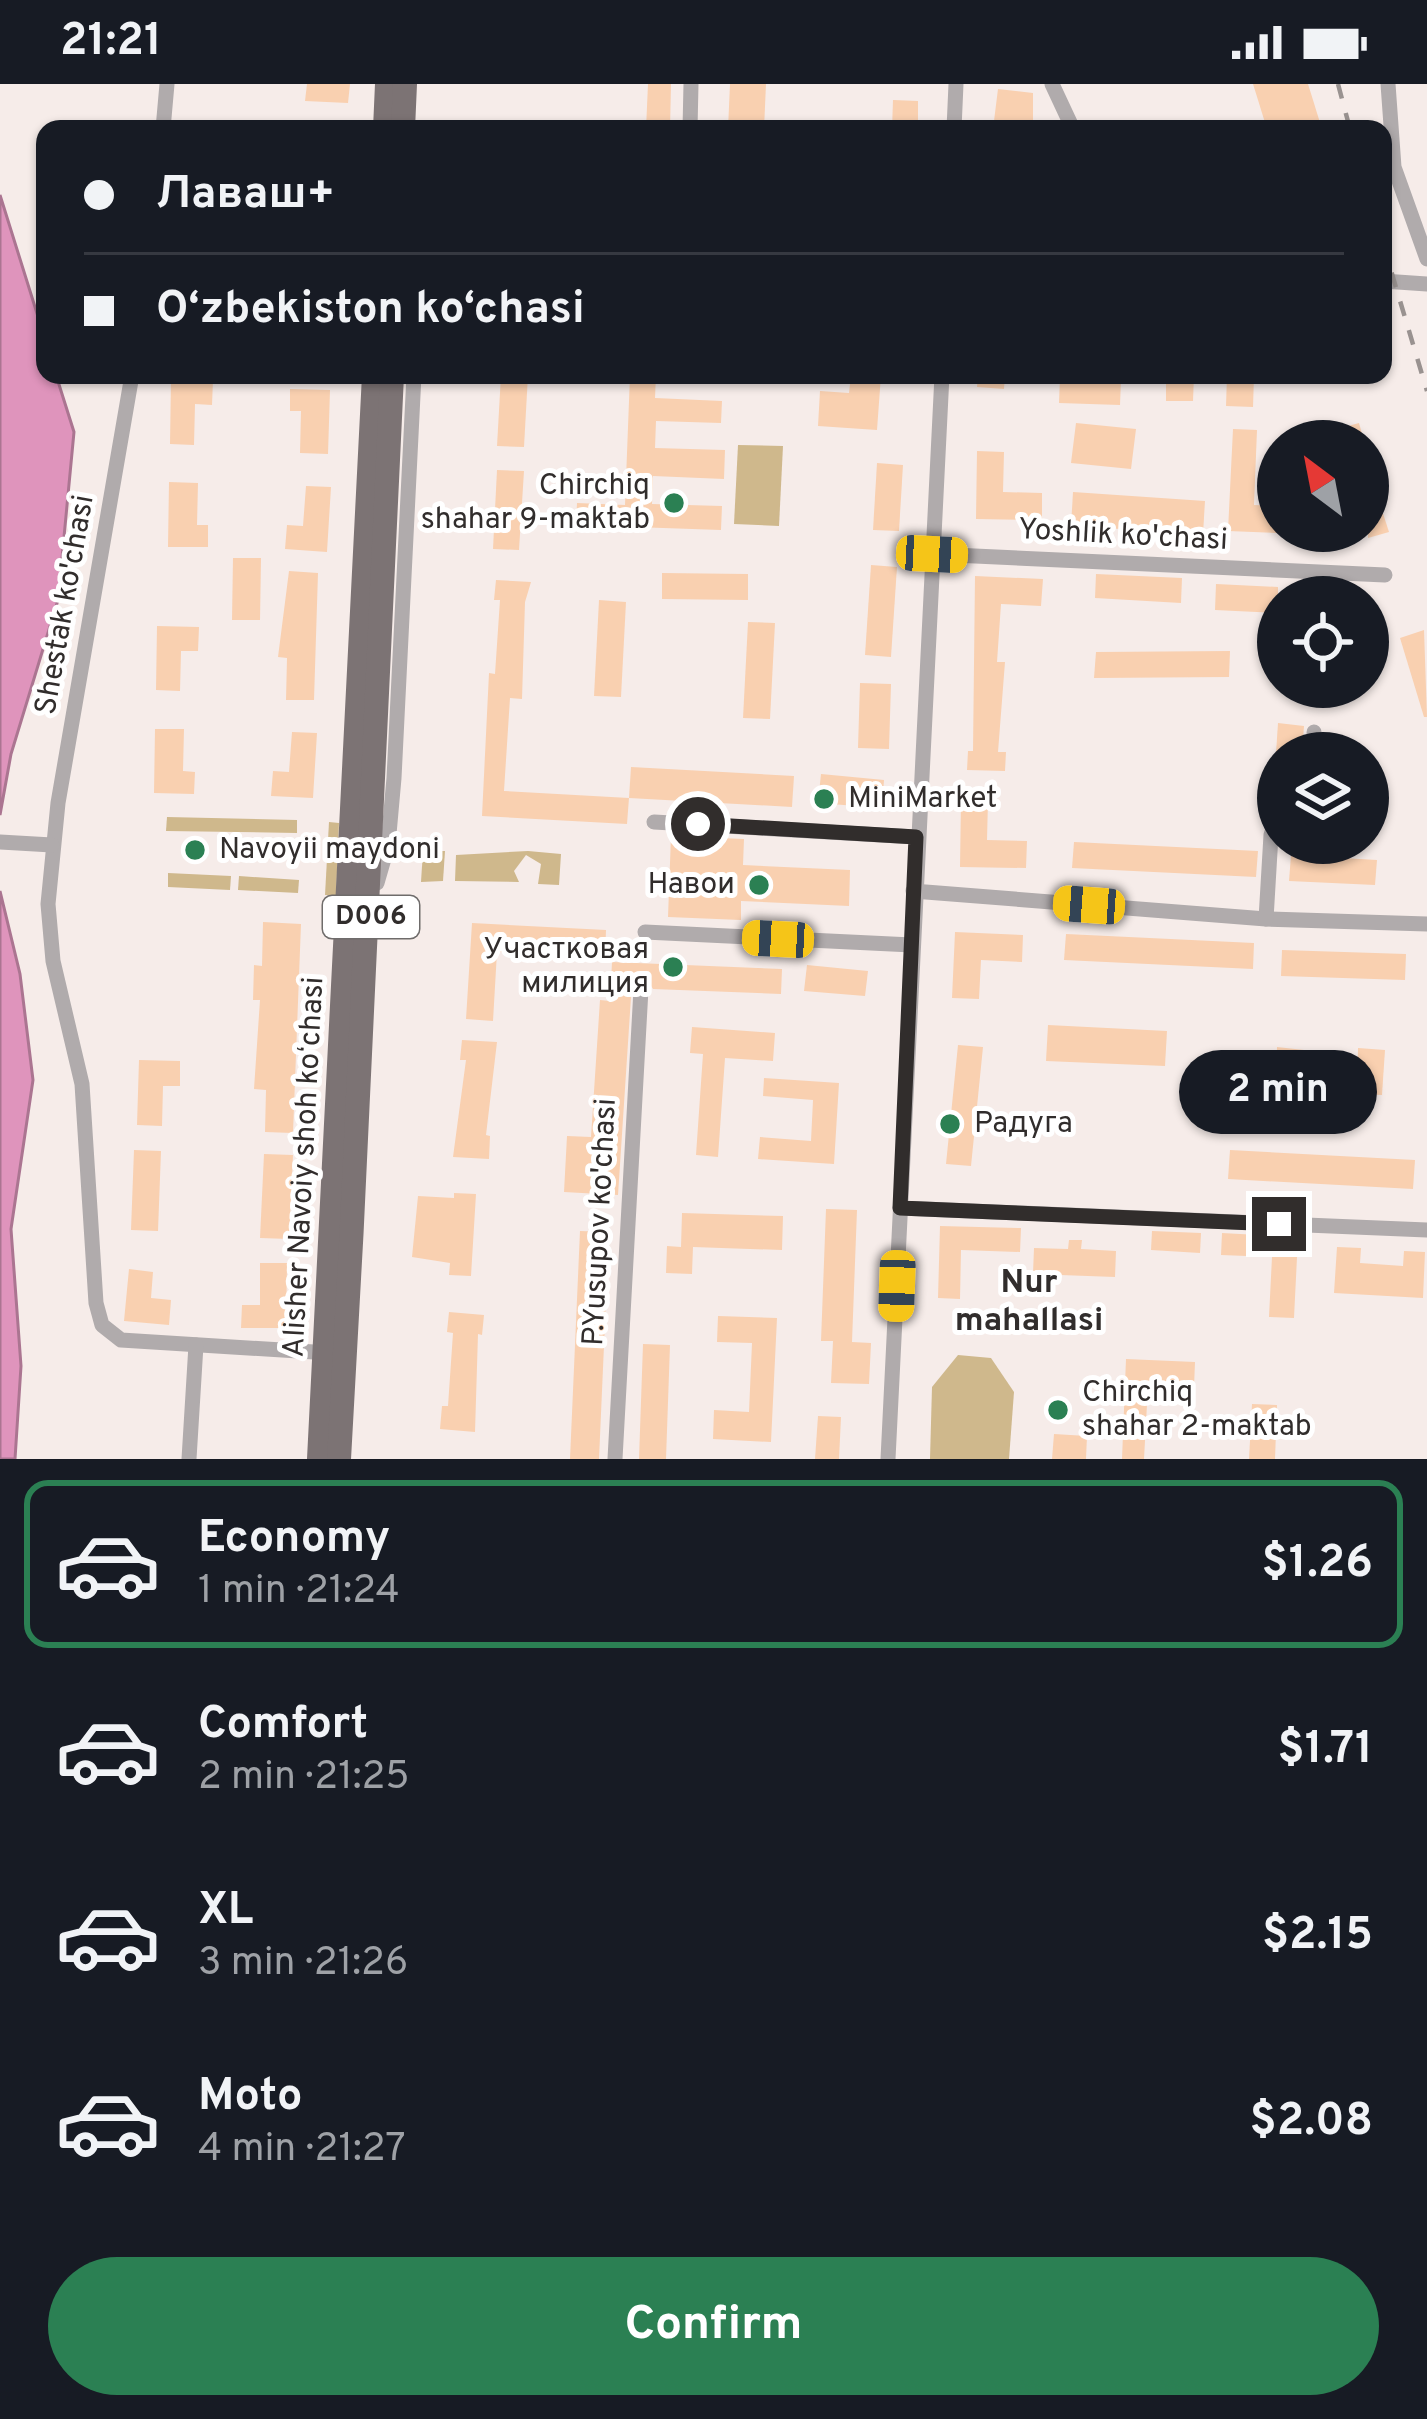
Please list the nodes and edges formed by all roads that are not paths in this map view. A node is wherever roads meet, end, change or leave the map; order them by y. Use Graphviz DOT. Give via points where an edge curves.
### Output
graph roads {
  1 [pos="167,84"];
  2 [pos="387,84"];
  3 [pos="405,84"];
  4 [pos="692,84"];
  5 [pos="956,84"];
  6 [pos="1052,84"];
  7 [pos="1388,84"];
  8 [pos="165,120"];
  9 [pos="385,120"];
  10 [pos="403,120"];
  11 [pos="690,120"];
  12 [pos="954,120"];
  13 [pos="1069,120"];
  14 [pos="1391,120"];
  15 [pos="1392,139"];
  16 [pos="1427,259"];
  17 [pos="1392,282"];
  18 [pos="1427,284"];
  19 [pos="129,384"];
  20 [pos="374,384"];
  21 [pos="392,384"];
  22 [pos="414,384"];
  23 [pos="941,384"];
  24 [pos="932,554"];
  25 [pos="1384,575"];
  26 [pos="654,822"];
  27 [pos="916,837"];
  28 [pos="0,842"];
  29 [pos="52,845"];
  30 [pos="1269,864"];
  31 [pos="913,891"];
  32 [pos="372,898"];
  33 [pos="1266,919"];
  34 [pos="1427,924"];
  35 [pos="645,932"];
  36 [pos="912,945"];
  37 [pos="641,989"];
  38 [pos="900,1208"];
  39 [pos="1427,1230"];
  40 [pos="196,1346"];
  41 [pos="335,1353"];
  42 [pos="189,1459"];
  43 [pos="319,1459"];
  44 [pos="339,1459"];
  45 [pos="615,1459"];
  46 [pos="888,1459"];
  1 -- 8 [label="street"];
  2 -- 9 [label="main road"];
  3 -- 10 [label="main road"];
  4 -- 11 [label="street"];
  5 -- 12 [label="street"];
  6 -- 13 [label="street"];
  7 -- 14 [label="street"];
  15 -- 16 [label="street"];
  17 -- 18 [label="street"];
  19 -- 29 [label="street, Shestak ko'chasi"];
  20 -- 41 [label="main road, Alisher Navoiy shoh koʻchasi / D006"];
  21 -- 32 [label="main road, Alisher Navoiy shoh koʻchasi / D006"];
  22 -- 32 [label="street, Alisher Navoiy shoh koʻchasi" via="394,778 388,845"];
  23 -- 24 [label="street"];
  24 -- 25 [label="street, Yoshlik ko'chasi"];
  24 -- 27 [label="street"];
  26 -- 27 [label="street"];
  27 -- 31 [label="street"];
  28 -- 29 [label="street"];
  29 -- 40 [label="street, Shestak ko'chasi" via="53,962 82,1084 102,1325 121,1340"];
  30 -- 33 [label="street"];
  31 -- 33 [label="street"];
  31 -- 36 [label="street"];
  32 -- 41 [label="main road, Alisher Navoiy shoh koʻchasi / D006"];
  33 -- 34 [label="street"];
  35 -- 36 [label="street"];
  36 -- 38 [label="street"];
  37 -- 45 [label="street, P.Yusupov ko'chasi"];
  38 -- 39 [label="street"];
  38 -- 46 [label="street"];
  40 -- 41 [label="street, Shestak ko'chasi"];
  40 -- 42 [label="street"];
  41 -- 43 [label="main road, Alisher Navoiy shoh koʻchasi / D006"];
  41 -- 44 [label="main road, Alisher Navoiy shoh koʻchasi / D006"];
}
